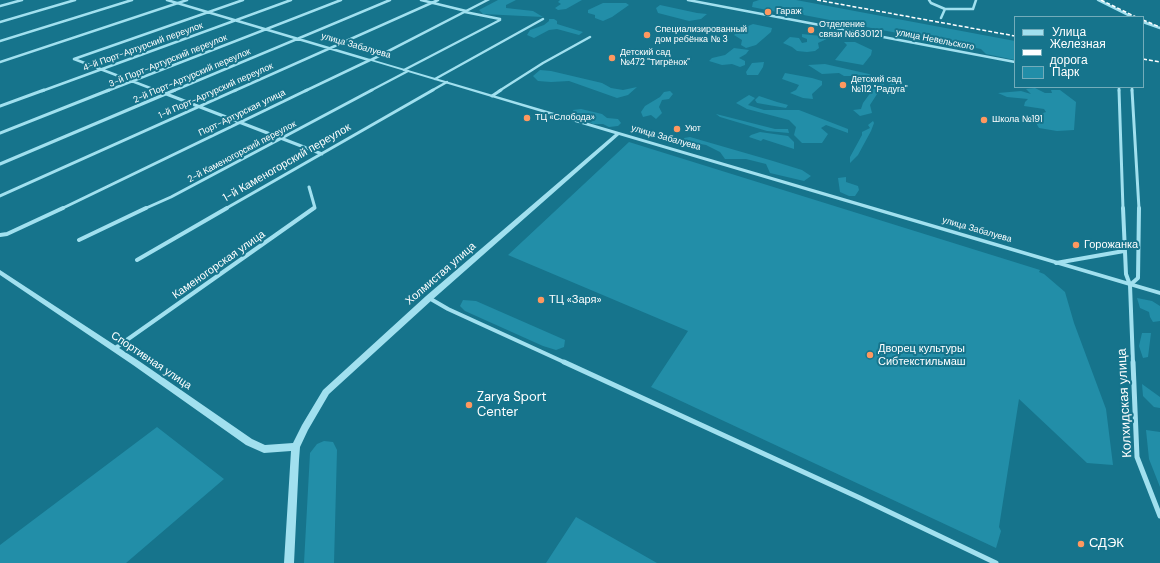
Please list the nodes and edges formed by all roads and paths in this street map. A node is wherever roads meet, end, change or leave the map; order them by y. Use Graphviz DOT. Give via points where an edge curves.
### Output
graph roads {
  1 [pos="22,0"];
  2 [pos="75,0"];
  3 [pos="132,0"];
  4 [pos="167,0"];
  5 [pos="187,0"];
  6 [pos="243,0"];
  7 [pos="291,0"];
  8 [pos="341,0"];
  9 [pos="390,0"];
  10 [pos="421,0"];
  11 [pos="438,0"];
  12 [pos="488,0"];
  13 [pos="688,0"];
  14 [pos="929,0"];
  15 [pos="976,0"];
  16 [pos="1098,0"];
  17 [pos="178,3"];
  18 [pos="432,3"];
  19 [pos="0,6"];
  20 [pos="946,9"];
  21 [pos="466,11"];
  22 [pos="207,12"];
  23 [pos="1130,16"];
  24 [pos="542,18"];
  25 [pos="941,18"];
  26 [pos="235,21"];
  27 [pos="0,22"];
  28 [pos="1144,22"];
  29 [pos="1160,28"];
  30 [pos="266,30"];
  31 [pos="590,36"];
  32 [pos="298,39"];
  33 [pos="0,41"];
  34 [pos="332,48"];
  35 [pos="370,60"];
  36 [pos="0,62"];
  37 [pos="1014,62"];
  38 [pos="102,70"];
  39 [pos="406,70"];
  40 [pos="434,79"];
  41 [pos="133,82"];
  42 [pos="447,82"];
  43 [pos="1119,88"];
  44 [pos="1132,88"];
  45 [pos="166,95"];
  46 [pos="492,96"];
  47 [pos="0,106"];
  48 [pos="199,108"];
  49 [pos="239,123"];
  50 [pos="619,133"];
  51 [pos="0,134"];
  52 [pos="281,138"];
  53 [pos="322,154"];
  54 [pos="0,164"];
  55 [pos="310,187"];
  56 [pos="0,196"];
  57 [pos="0,235"];
  58 [pos="79,240"];
  59 [pos="1124,251"];
  60 [pos="137,260"];
  61 [pos="1056,263"];
  62 [pos="0,272"];
  63 [pos="1130,285"];
  64 [pos="1160,293"];
  65 [pos="429,298"];
  66 [pos="114,349"];
  67 [pos="296,447"];
  68 [pos="1160,516"];
  69 [pos="289,563"];
  70 [pos="996,563"];
  1 -- 19 [label="street"];
  2 -- 27 [label="street"];
  3 -- 33 [label="street"];
  4 -- 17 [label="street, улица Забалуева"];
  5 -- 17 [label="street"];
  6 -- 22 [label="street"];
  7 -- 26 [label="street, 4-й Порт-Артурский переулок"];
  8 -- 30 [label="street, 3-й Порт-Артурский переулок"];
  9 -- 32 [label="street, 2-й Порт-Артурский переулок"];
  10 -- 18 [label="street"];
  11 -- 18 [label="street, 1-й Порт-Артурский переулок"];
  12 -- 21 [label="street, Порт-Артурская улица"];
  13 -- 37 [label="street, улица Невельского"];
  14 -- 20 [label="street"];
  15 -- 20 [label="street" via="973,9"];
  16 -- 23 [label="street"];
  17 -- 22 [label="street, улица Забалуева"];
  17 -- 36 [label="street"];
  18 -- 21 [label="street"];
  18 -- 34 [label="street, 1-й Порт-Артурский переулок"];
  20 -- 25 [label="street"];
  21 -- 35 [label="street, Порт-Артурская улица"];
  21 -- 39 [label="street, 2-й Каменогорский переулок" via="500,20"];
  22 -- 26 [label="street, улица Забалуева"];
  22 -- 38 [label="street" via="74,59"];
  24 -- 40 [label="street"];
  26 -- 30 [label="street, улица Забалуева"];
  26 -- 38 [label="street, 4-й Порт-Артурский переулок"];
  28 -- 29 [label="street"];
  30 -- 32 [label="street, улица Забалуева"];
  30 -- 41 [label="street, 3-й Порт-Артурский переулок"];
  31 -- 46 [label="street"];
  32 -- 34 [label="street, улица Забалуева"];
  32 -- 45 [label="street, 2-й Порт-Артурский переулок"];
  34 -- 35 [label="street, улица Забалуева"];
  34 -- 48 [label="street, 1-й Порт-Артурский переулок"];
  35 -- 39 [label="street, улица Забалуева"];
  35 -- 49 [label="street, Порт-Артурская улица"];
  38 -- 41 [label="street"];
  38 -- 47 [label="street, 4-й Порт-Артурский переулок"];
  39 -- 40 [label="street, улица Забалуева"];
  39 -- 52 [label="street, 2-й Каменогорский переулок"];
  40 -- 42 [label="street, улица Забалуева"];
  41 -- 45 [label="street"];
  41 -- 51 [label="street, 3-й Порт-Артурский переулок"];
  42 -- 46 [label="street, улица Забалуева"];
  42 -- 53 [label="street, 1-й Каменогорский переулок"];
  43 -- 59 [label="street, Колхидская улица"];
  44 -- 63 [label="street, Колхидская улица" via="1139,217 1138,278"];
  45 -- 48 [label="street"];
  45 -- 54 [label="street, 2-й Порт-Артурский переулок"];
  46 -- 50 [label="street, улица Забалуева"];
  48 -- 49 [label="street"];
  48 -- 56 [label="street, 1-й Порт-Артурский переулок"];
  49 -- 52 [label="street"];
  49 -- 57 [label="street, Порт-Артурская улица" via="48,216"];
  50 -- 61 [label="street, улица Забалуева"];
  50 -- 65 [label="street, Холмистая улица"];
  52 -- 53 [label="street"];
  52 -- 58 [label="street, 2-й Каменогорский переулок" via="171,198"];
  53 -- 60 [label="street, 1-й Каменогорский переулок"];
  55 -- 66 [label="street, Каменогорская улица" via="315,208"];
  59 -- 61 [label="street"];
  59 -- 63 [label="street, Колхидская улица" via="1126,274"];
  61 -- 63 [label="street, улица Забалуева"];
  62 -- 66 [label="street, Спортивная улица"];
  63 -- 64 [label="street, улица Забалуева"];
  63 -- 68 [label="street, Колхидская улица" via="1137,456"];
  65 -- 67 [label="street, Холмистая улица" via="326,392"];
  65 -- 70 [label="street"];
  66 -- 67 [label="street, Спортивная улица" via="250,442 264,449"];
  67 -- 69 [label="street, Холмистая улица"];
}
